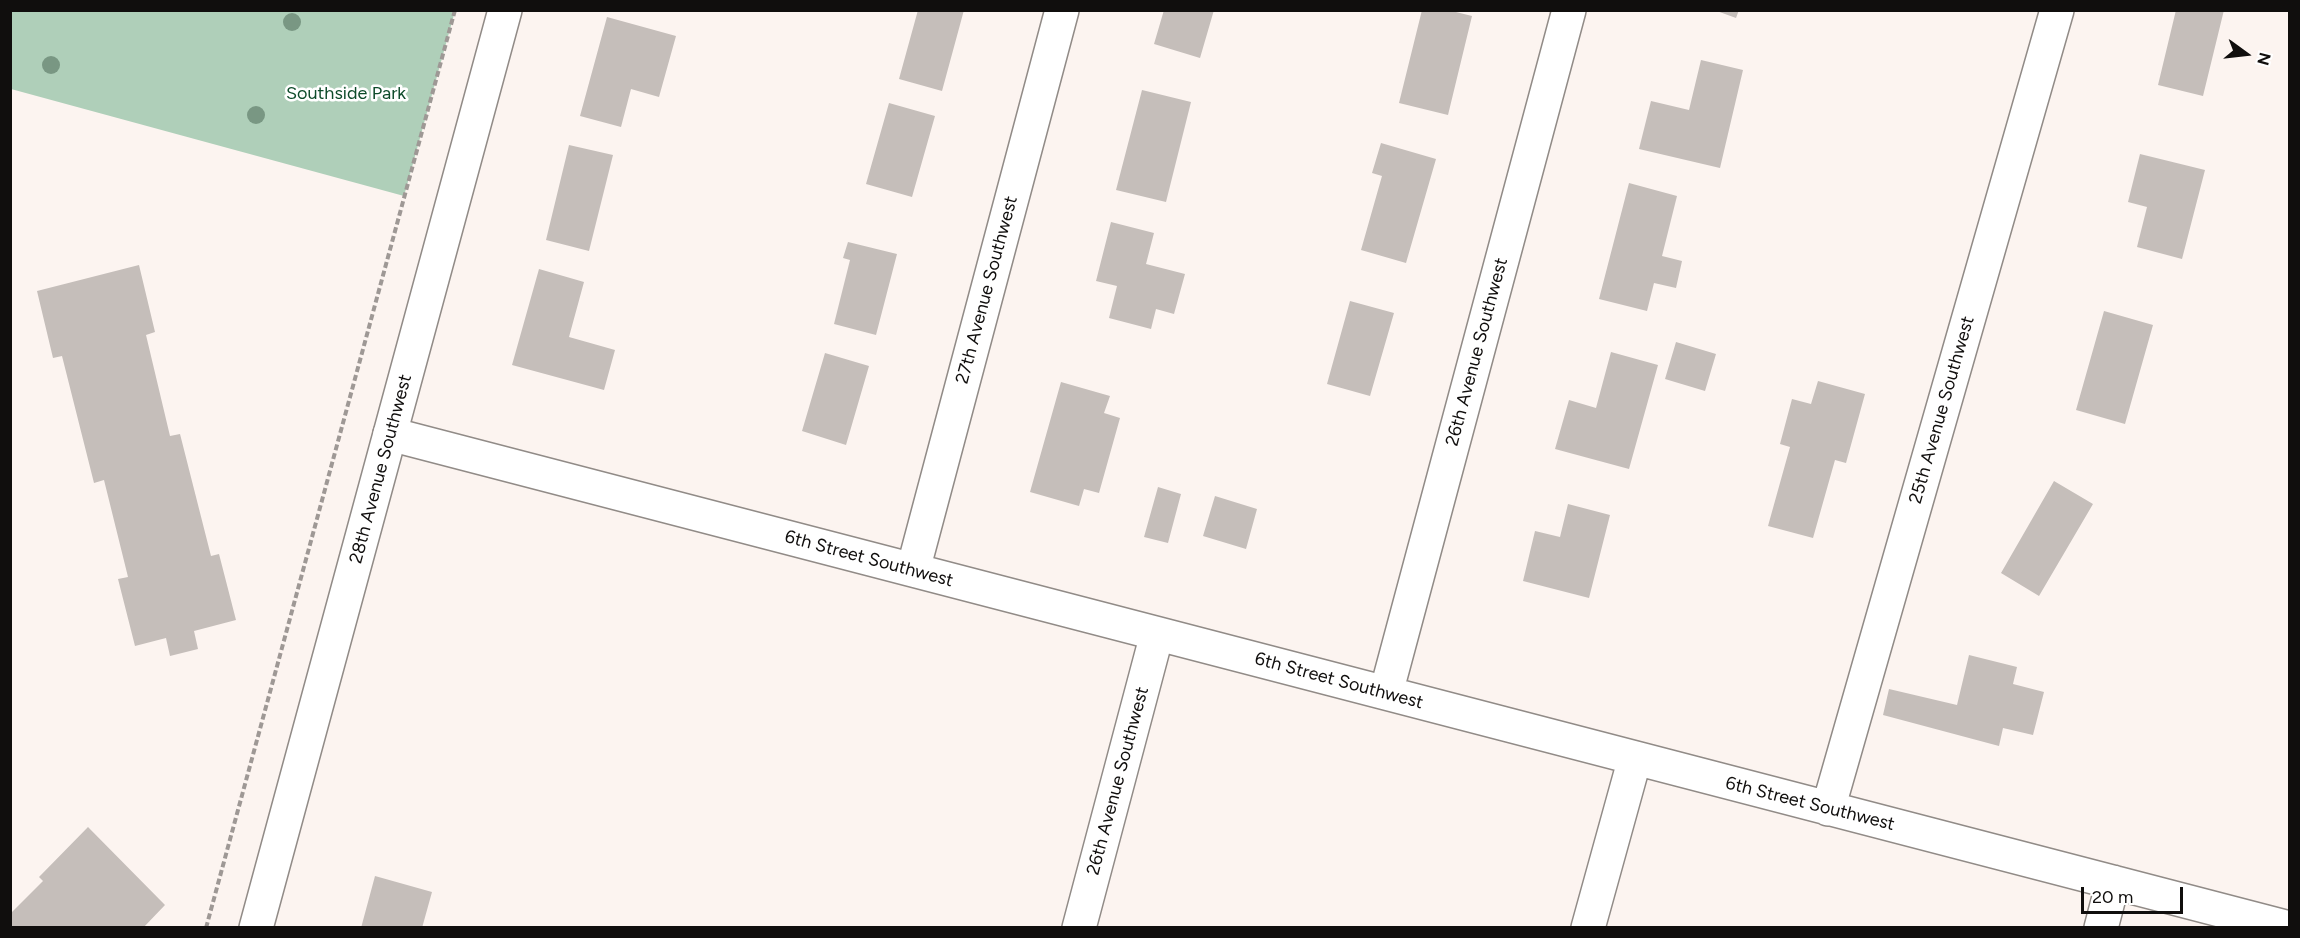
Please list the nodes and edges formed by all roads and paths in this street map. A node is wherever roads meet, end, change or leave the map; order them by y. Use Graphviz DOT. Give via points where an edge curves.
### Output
graph roads {
  1 [pos="454,10"];
  2 [pos="505,10"];
  3 [pos="1062,10"];
  4 [pos="1569,10"];
  5 [pos="2056,10"];
  6 [pos="390,434"];
  7 [pos="913,570"];
  8 [pos="1157,634"];
  9 [pos="1386,693"];
  10 [pos="1635,758"];
  11 [pos="1828,809"];
  12 [pos="2113,882"];
  13 [pos="206,927"];
  14 [pos="256,927"];
  15 [pos="1079,927"];
  16 [pos="1588,927"];
  17 [pos="2101,927"];
  18 [pos="2289,927"];
  1 -- 13 [label="path"];
  2 -- 6 [label="street, 28th Avenue Southwest"];
  3 -- 7 [label="street, 27th Avenue Southwest"];
  4 -- 9 [label="street, 26th Avenue Southwest"];
  5 -- 11 [label="street, 25th Avenue Southwest"];
  6 -- 7 [label="street, 6th Street Southwest"];
  6 -- 14 [label="street, 28th Avenue Southwest"];
  7 -- 8 [label="street, 6th Street Southwest"];
  8 -- 9 [label="street, 6th Street Southwest"];
  8 -- 15 [label="street, 26th Avenue Southwest"];
  9 -- 10 [label="street, 6th Street Southwest"];
  10 -- 11 [label="street, 6th Street Southwest"];
  10 -- 16 [label="street"];
  11 -- 12 [label="street, 6th Street Southwest"];
  12 -- 17 [label="street"];
  12 -- 18 [label="street, 6th Street Southwest"];
}
